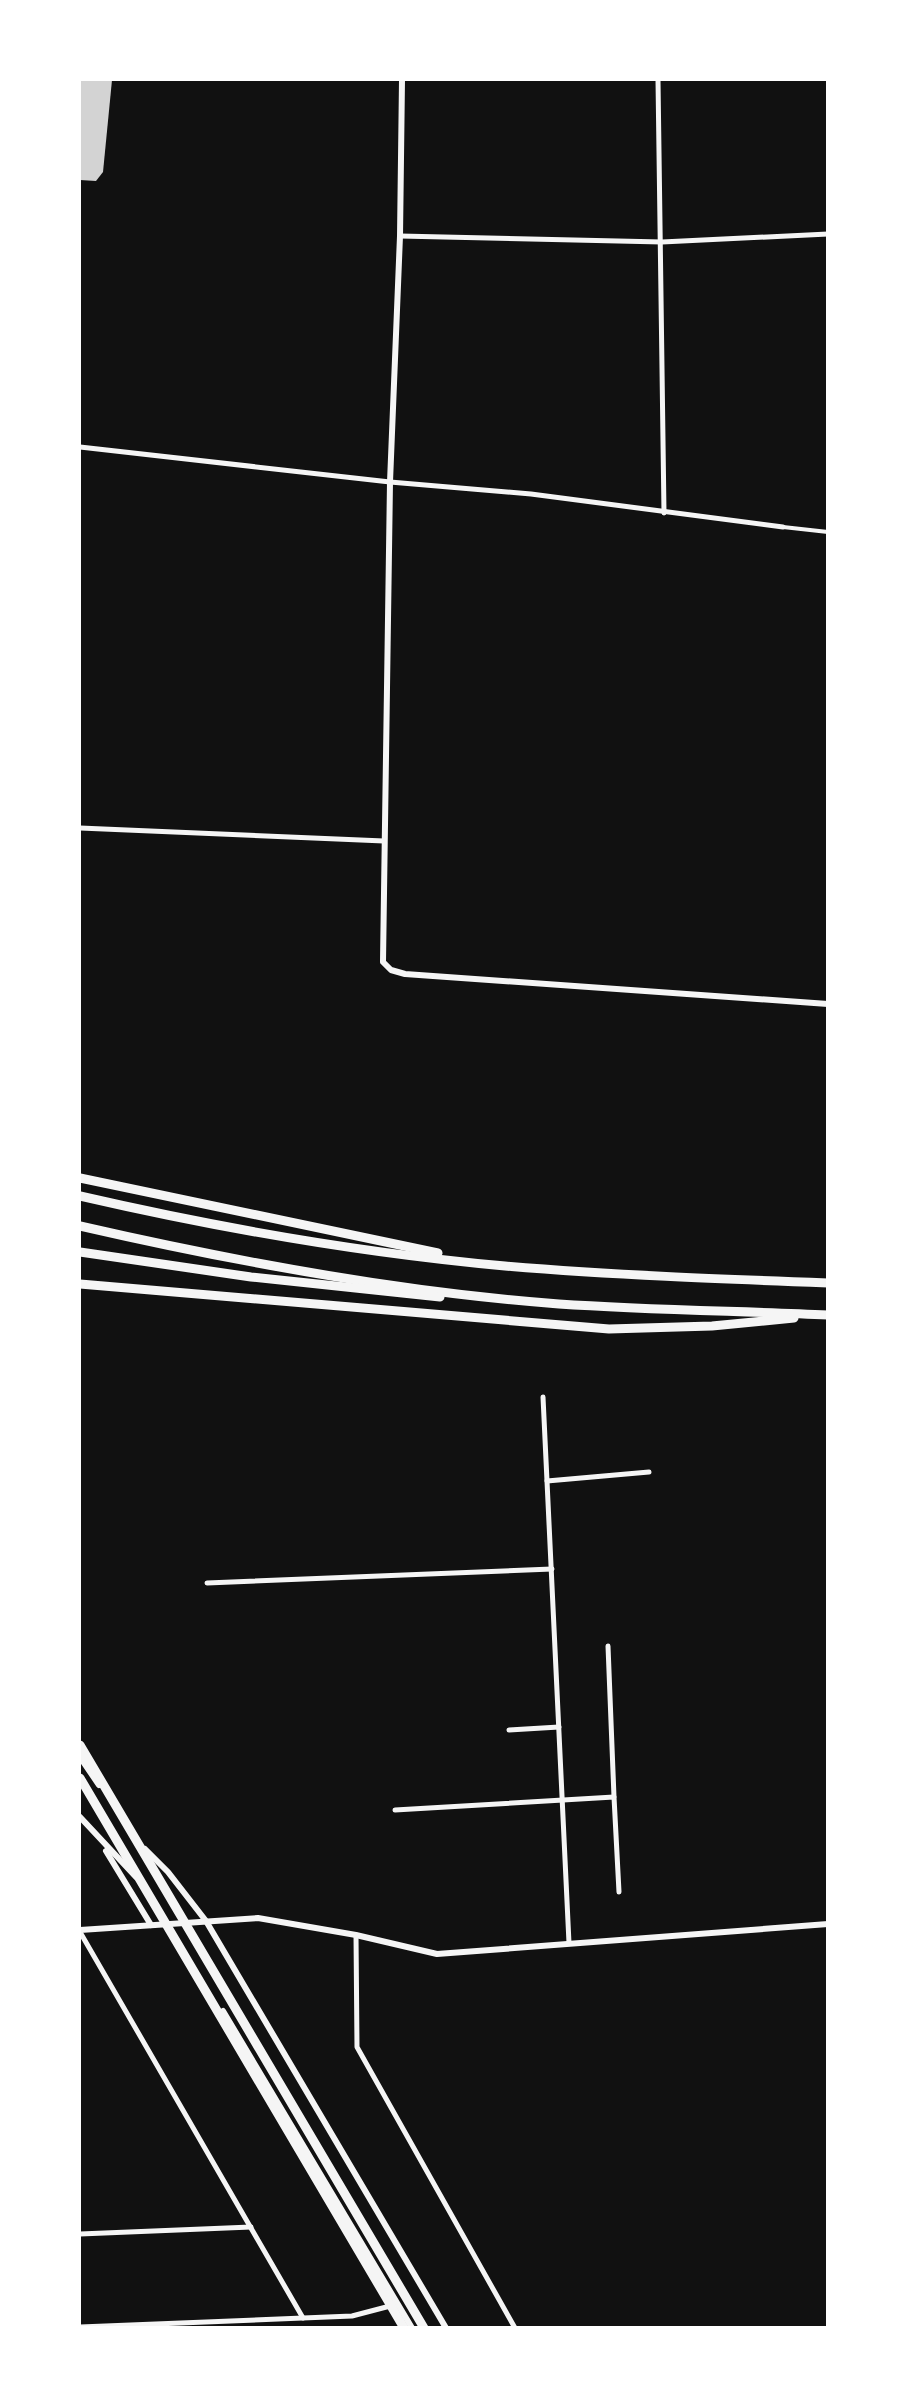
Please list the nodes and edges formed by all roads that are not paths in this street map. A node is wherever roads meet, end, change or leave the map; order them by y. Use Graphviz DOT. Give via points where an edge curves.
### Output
graph roads {
  1 [pos="402,80"];
  2 [pos="658,80"];
  3 [pos="828,234"];
  4 [pos="400,236"];
  5 [pos="662,242"];
  6 [pos="80,447"];
  7 [pos="390,482"];
  8 [pos="664,513"];
  9 [pos="783,527"];
  10 [pos="828,532"];
  11 [pos="80,828"];
  12 [pos="384,841"];
  13 [pos="828,1004"];
  14 [pos="80,1178"];
  15 [pos="80,1196"];
  16 [pos="80,1226"];
  17 [pos="80,1253"];
  18 [pos="505,1266"];
  19 [pos="828,1283"];
  20 [pos="80,1284"];
  21 [pos="560,1304"];
  22 [pos="827,1315"];
  23 [pos="543,1397"];
  24 [pos="649,1472"];
  25 [pos="548,1481"];
  26 [pos="552,1569"];
  27 [pos="207,1583"];
  28 [pos="608,1646"];
  29 [pos="559,1726"];
  30 [pos="509,1730"];
  31 [pos="80,1745"];
  32 [pos="80,1757"];
  33 [pos="80,1778"];
  34 [pos="614,1797"];
  35 [pos="562,1801"];
  36 [pos="395,1810"];
  37 [pos="80,1817"];
  38 [pos="101,1843"];
  39 [pos="619,1892"];
  40 [pos="206,1921"];
  41 [pos="170,1924"];
  42 [pos="828,1924"];
  43 [pos="151,1925"];
  44 [pos="80,1931"];
  45 [pos="356,1935"];
  46 [pos="569,1943"];
  47 [pos="251,2227"];
  48 [pos="80,2234"];
  49 [pos="398,2304"];
  50 [pos="303,2318"];
  51 [pos="80,2327"];
  52 [pos="404,2328"];
  53 [pos="412,2328"];
  54 [pos="424,2328"];
  55 [pos="446,2328"];
  56 [pos="515,2328"];
  1 -- 4 [label="street"];
  2 -- 5 [label="street"];
  3 -- 5 [label="street"];
  4 -- 5 [label="street"];
  4 -- 7 [label="street"];
  5 -- 8 [label="street"];
  6 -- 7 [label="street"];
  7 -- 8 [label="street" via="531,494"];
  7 -- 12 [label="street"];
  8 -- 9 [label="street"];
  9 -- 10 [label="street"];
  11 -- 12 [label="street"];
  12 -- 13 [label="street" via="382,958 391,970"];
  14 -- 18 [label="highway"];
  15 -- 18 [label="highway" via="259,1232"];
  16 -- 21 [label="highway" via="286,1268 421,1289"];
  17 -- 21 [label="highway" via="421,1295"];
  18 -- 19 [label="highway"];
  20 -- 22 [label="highway" via="609,1329 712,1326"];
  21 -- 22 [label="highway"];
  23 -- 25 [label="street"];
  24 -- 25 [label="street"];
  25 -- 26 [label="street"];
  26 -- 27 [label="street"];
  26 -- 29 [label="street"];
  28 -- 34 [label="street"];
  29 -- 30 [label="street"];
  29 -- 35 [label="street"];
  31 -- 54 [label="highway"];
  32 -- 40 [label="street" via="130,1835 168,1872"];
  33 -- 52 [label="highway"];
  34 -- 35 [label="street"];
  34 -- 39 [label="street"];
  35 -- 36 [label="street"];
  35 -- 46 [label="street"];
  37 -- 38 [label="street"];
  38 -- 41 [label="street" via="148,1889"];
  38 -- 43 [label="street"];
  40 -- 41 [label="street"];
  40 -- 45 [label="street" via="258,1918"];
  40 -- 55 [label="street"];
  41 -- 43 [label="street"];
  41 -- 49 [label="street"];
  42 -- 46 [label="street"];
  43 -- 44 [label="street"];
  44 -- 47 [label="street"];
  45 -- 46 [label="street" via="437,1954"];
  45 -- 56 [label="street" via="357,2047"];
  47 -- 48 [label="street"];
  47 -- 50 [label="street"];
  49 -- 50 [label="street" via="352,2316"];
  49 -- 53 [label="street"];
  50 -- 51 [label="street"];
}
